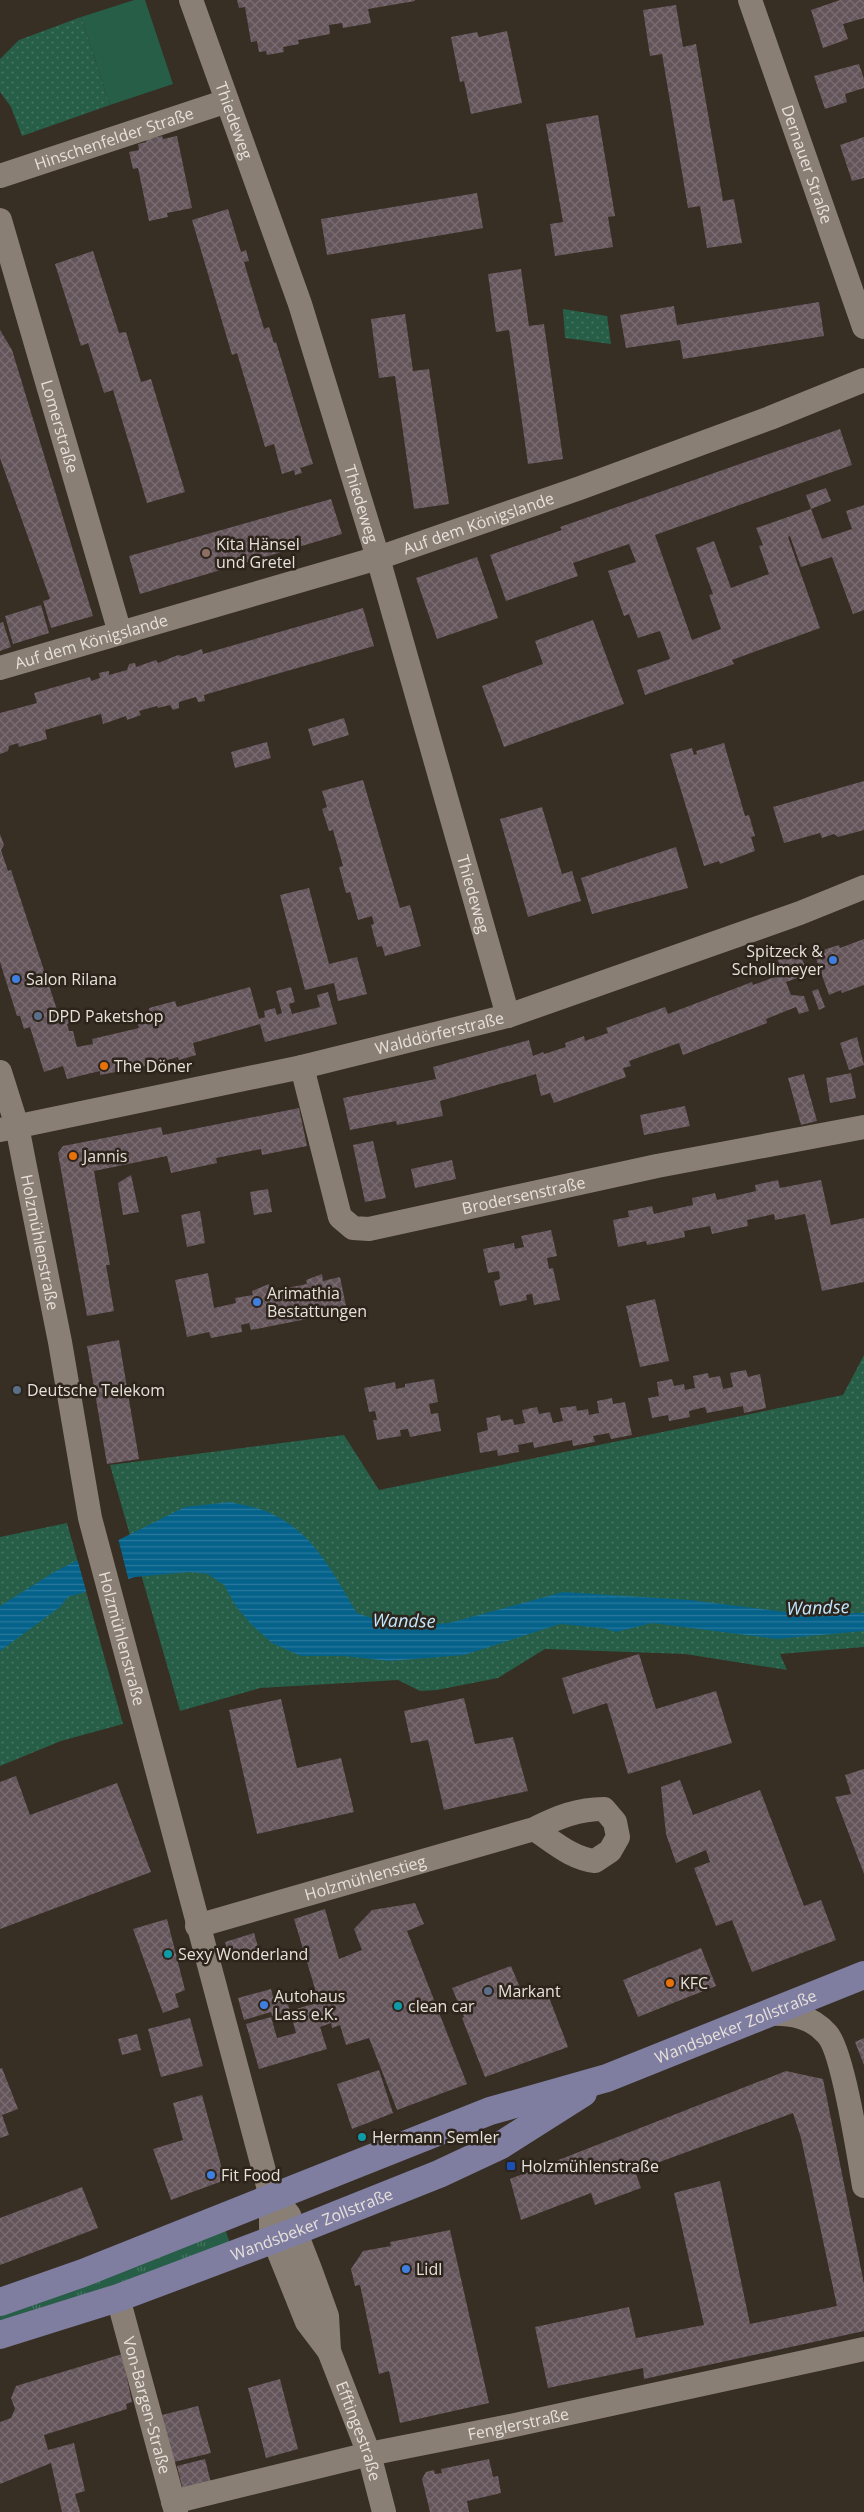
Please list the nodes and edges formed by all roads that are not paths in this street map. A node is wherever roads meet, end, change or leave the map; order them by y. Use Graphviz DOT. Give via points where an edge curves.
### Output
graph roads {
  1 [pos="191,0"];
  2 [pos="750,0"];
  3 [pos="227,101"];
  4 [pos="0,176"];
  5 [pos="0,220"];
  6 [pos="864,327"];
  7 [pos="864,380"];
  8 [pos="378,558"];
  9 [pos="120,633"];
  10 [pos="0,668"];
  11 [pos="864,887"];
  12 [pos="508,1016"];
  13 [pos="302,1067"];
  14 [pos="0,1072"];
  15 [pos="864,1127"];
  16 [pos="8,1128"];
  17 [pos="534,1828"];
  18 [pos="197,1926"];
  19 [pos="864,1975"];
  20 [pos="768,2014"];
  21 [pos="607,2078"];
  22 [pos="864,2186"];
  23 [pos="271,2198"];
  24 [pos="285,2236"];
  25 [pos="118,2298"];
  26 [pos="0,2302"];
  27 [pos="0,2335"];
  28 [pos="864,2349"];
  29 [pos="369,2454"];
  30 [pos="174,2507"];
  31 [pos="384,2512"];
  1 -- 3 [label="street, Thiedeweg"];
  2 -- 6 [label="street, Dernauer Straße"];
  3 -- 4 [label="street, Hinschenfelder Straße"];
  3 -- 8 [label="street, Thiedeweg" via="300,304"];
  5 -- 9 [label="street, Lomerstraße"];
  7 -- 8 [label="street, Auf dem Königslande" via="589,485"];
  8 -- 9 [label="street, Auf dem Königslande"];
  8 -- 12 [label="street, Thiedeweg"];
  9 -- 10 [label="street, Auf dem Königslande"];
  11 -- 12 [label="street, Walddörferstraße" via="800,913"];
  12 -- 13 [label="street, Walddörferstraße"];
  13 -- 15 [label="street, Brodersenstraße" via="340,1217 353,1228 369,1229 657,1166"];
  13 -- 16 [label="street, Walddörferstraße"];
  14 -- 16 [label="street, Holzmühlenstraße"];
  16 -- 18 [label="street, Holzmühlenstraße" via="60,1342 95,1540"];
  17 -- 18 [label="street, Holzmühlenstieg"];
  18 -- 23 [label="street, Holzmühlenstraße"];
  19 -- 20 [label="main road, Wandsbeker Zollstraße"];
  20 -- 21 [label="main road, Wandsbeker Zollstraße"];
  20 -- 22 [label="street" via="783,2014 814,2022 827,2034 835,2048"];
  21 -- 23 [label="main road, Wandsbeker Zollstraße" via="490,2111"];
  21 -- 24 [label="main road, Wandsbeker Zollstraße" via="502,2145"];
  23 -- 24 [label="street, Holzmühlenstraße" via="271,2228"];
  23 -- 26 [label="main road, Wandsbeker Zollstraße" via="83,2273"];
  24 -- 25 [label="main road, Wandsbeker Zollstraße"];
  24 -- 29 [label="street, Efftingestraße" via="326,2316 330,2351"];
  25 -- 27 [label="main road, Wandsbeker Zollstraße"];
  25 -- 30 [label="street, Von-Bargen-Straße"];
  28 -- 29 [label="street, Fenglerstraße"];
  29 -- 30 [label="street, Fenglerstraße"];
  29 -- 31 [label="street, Efftingestraße"];
}
